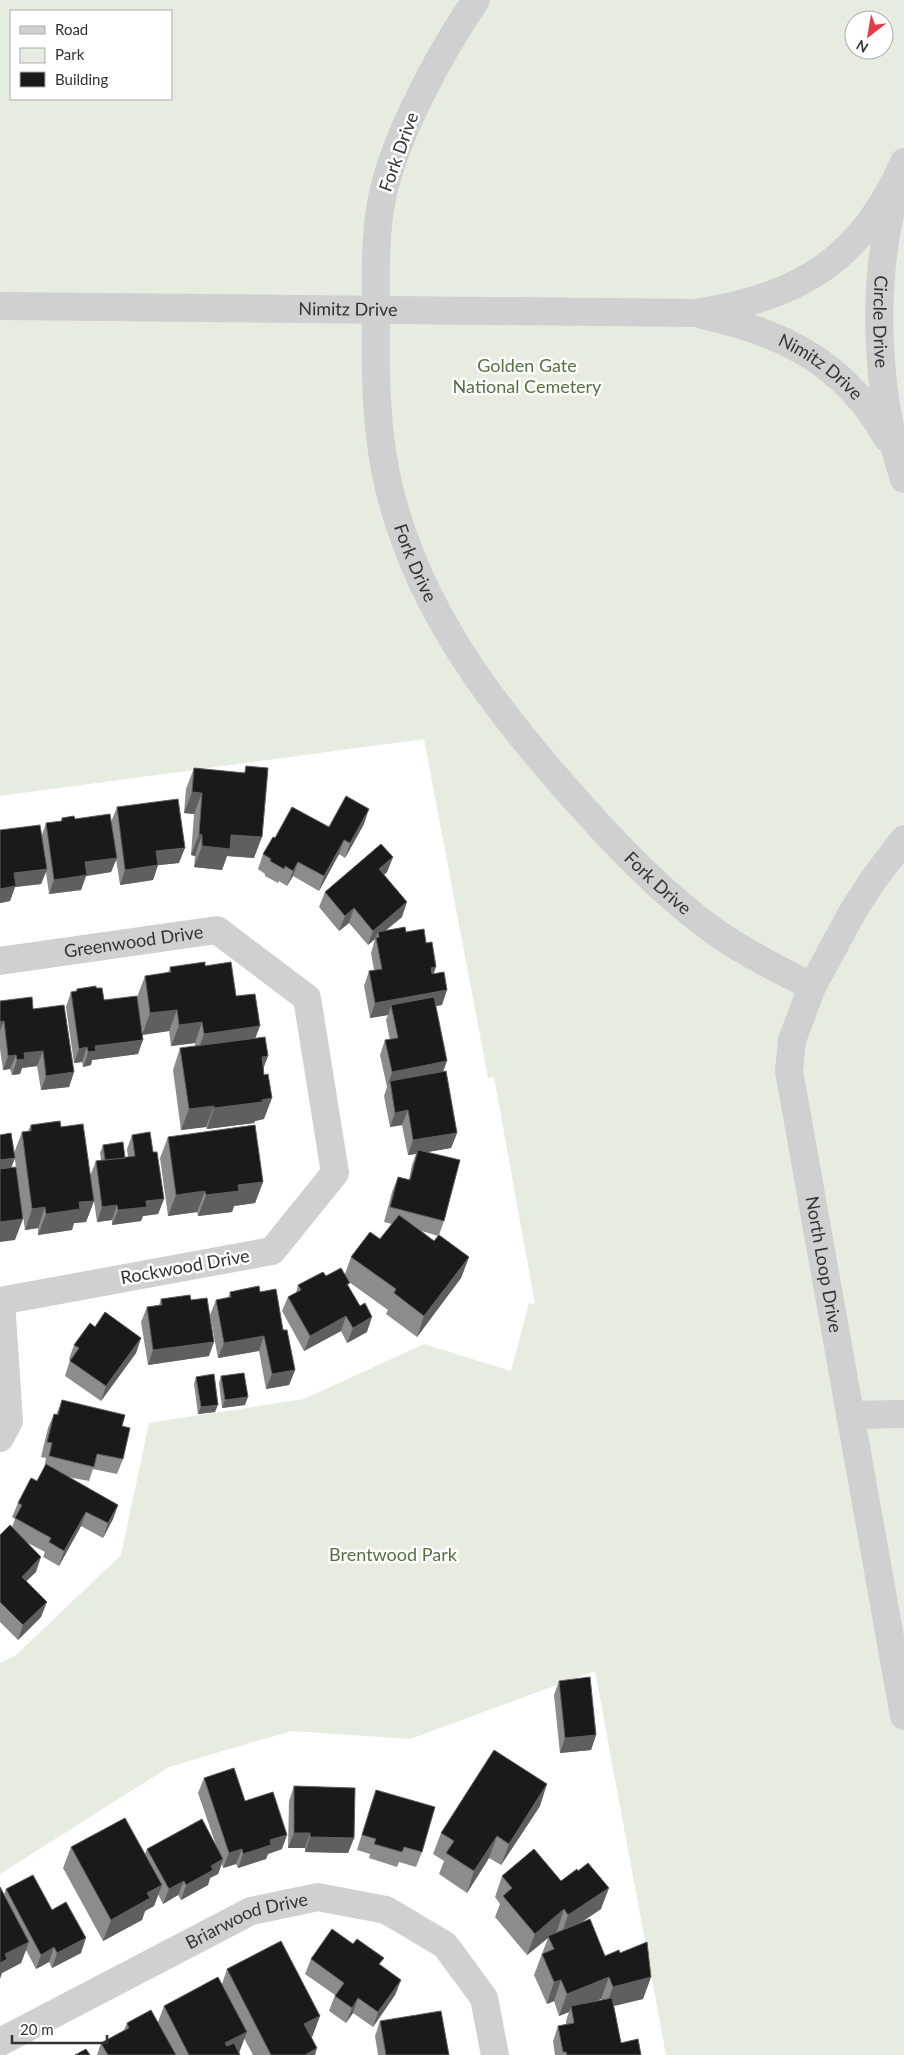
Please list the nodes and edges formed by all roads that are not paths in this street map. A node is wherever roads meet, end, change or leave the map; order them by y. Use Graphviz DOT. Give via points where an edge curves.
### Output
graph roads {
  1 [pos="476,0"];
  2 [pos="904,163"];
  3 [pos="0,306"];
  4 [pos="695,313"];
  5 [pos="903,476"];
  6 [pos="904,839"];
  7 [pos="0,960"];
  8 [pos="812,987"];
  9 [pos="335,1173"];
  10 [pos="0,1301"];
  11 [pos="904,1414"];
  12 [pos="850,1415"];
  13 [pos="0,1438"];
  14 [pos="904,1716"];
  15 [pos="0,2042"];
  16 [pos="495,2055"];
  1 -- 8 [label="street, Fork Drive" via="446,47 408,124 388,174 379,220 375,363 378,412 389,486 406,544 431,602 465,661 510,722 592,817 666,892 713,931"];
  2 -- 4 [label="street, Nimitz Drive" via="881,208 852,245 835,260 774,294"];
  2 -- 5 [label="street, Circle Drive" via="887,239 880,325 887,405"];
  3 -- 4 [label="street, Nimitz Drive"];
  4 -- 5 [label="street, Nimitz Drive" via="773,337 818,359 836,373 878,421"];
  6 -- 8 [label="street, North Loop Drive" via="853,911"];
  7 -- 9 [label="street, Greenwood Drive" via="217,930 307,998"];
  8 -- 12 [label="street, North Loop Drive" via="792,1040 789,1071"];
  9 -- 10 [label="street, Rockwood Drive" via="272,1251"];
  10 -- 13 [label="street" via="9,1421"];
  11 -- 12 [label="street"];
  12 -- 14 [label="street, North Loop Drive"];
  15 -- 16 [label="street, Briarwood Drive" via="251,1911 318,1897 386,1910 445,1945 484,1998"];
}
